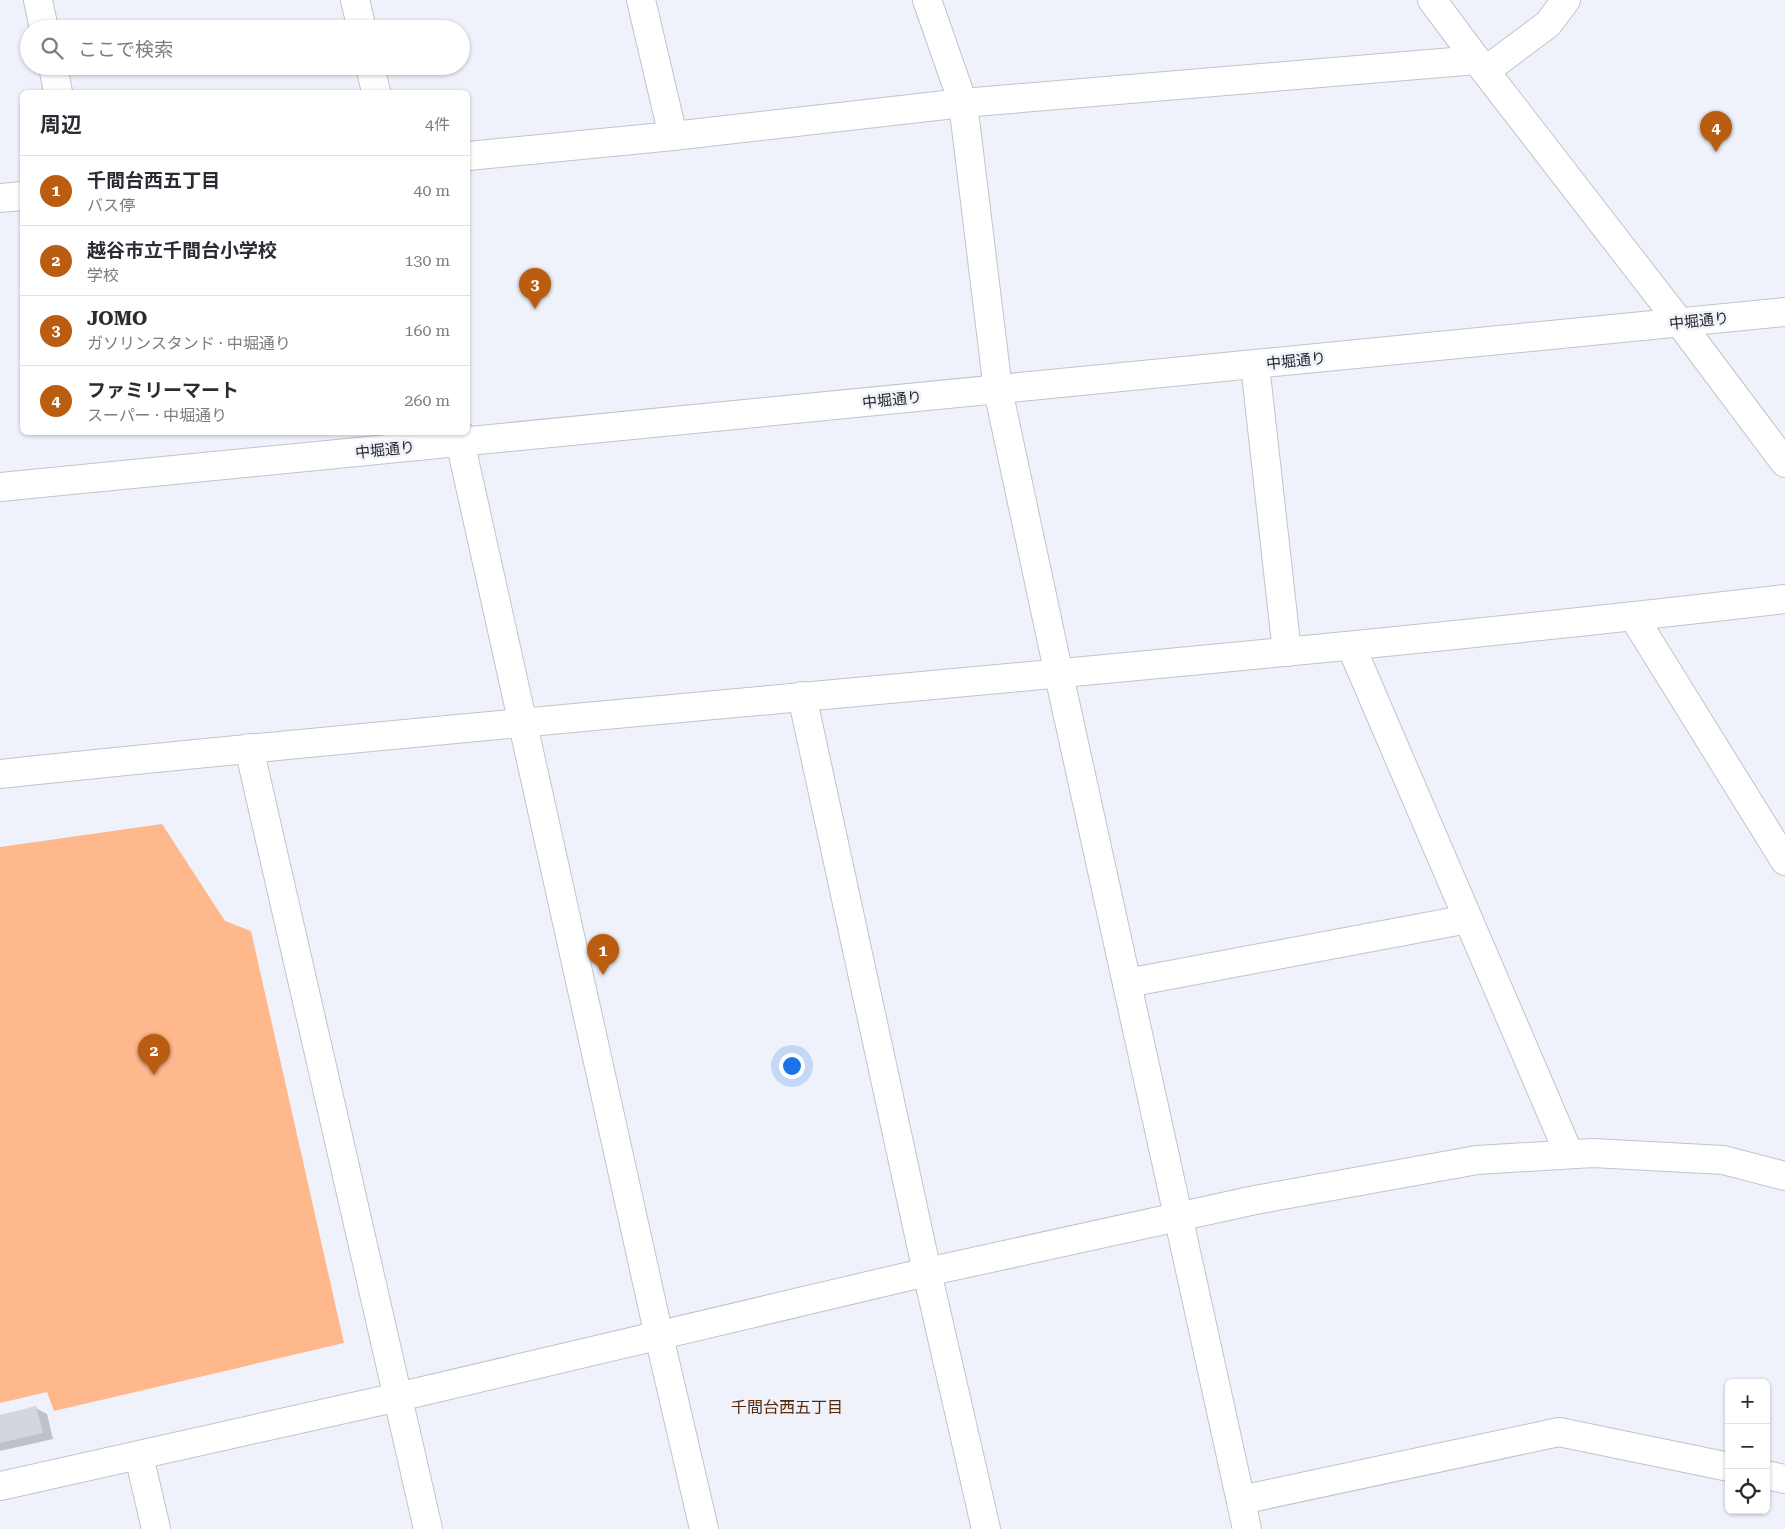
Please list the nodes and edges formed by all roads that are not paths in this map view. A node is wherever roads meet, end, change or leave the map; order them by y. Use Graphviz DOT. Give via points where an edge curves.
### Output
graph roads {
  1 [pos="38,0"];
  2 [pos="355,0"];
  3 [pos="640,0"];
  4 [pos="927,0"];
  5 [pos="1432,0"];
  6 [pos="1566,0"];
  7 [pos="42,20"];
  8 [pos="360,20"];
  9 [pos="1481,66"];
  10 [pos="55,75"];
  11 [pos="372,75"];
  12 [pos="58,90"];
  13 [pos="376,90"];
  14 [pos="963,103"];
  15 [pos="673,136"];
  16 [pos="470,156"];
  17 [pos="20,196"];
  18 [pos="0,198"];
  19 [pos="1785,312"];
  20 [pos="1680,322"];
  21 [pos="1255,365"];
  22 [pos="998,390"];
  23 [pos="459,437"];
  24 [pos="1785,463"];
  25 [pos="0,488"];
  26 [pos="1785,599"];
  27 [pos="1633,616"];
  28 [pos="1351,646"];
  29 [pos="1287,652"];
  30 [pos="1059,674"];
  31 [pos="802,696"];
  32 [pos="524,724"];
  33 [pos="249,748"];
  34 [pos="0,774"];
  35 [pos="1785,861"];
  36 [pos="1468,919"];
  37 [pos="1127,983"];
  38 [pos="1569,1154"];
  39 [pos="1785,1176"];
  40 [pos="1178,1216"];
  41 [pos="927,1272"];
  42 [pos="659,1336"];
  43 [pos="398,1397"];
  44 [pos="139,1456"];
  45 [pos="1725,1466"];
  46 [pos="1770,1476"];
  47 [pos="1785,1479"];
  48 [pos="0,1486"];
  49 [pos="1241,1500"];
  50 [pos="156,1529"];
  51 [pos="428,1529"];
  52 [pos="704,1529"];
  53 [pos="986,1529"];
  54 [pos="1247,1529"];
  1 -- 7 [label="street"];
  2 -- 8 [label="street"];
  3 -- 15 [label="street"];
  4 -- 14 [label="street"];
  5 -- 9 [label="street"];
  6 -- 9 [label="street" via="1548,24"];
  9 -- 14 [label="street"];
  9 -- 20 [label="street"];
  10 -- 12 [label="street"];
  11 -- 13 [label="street"];
  14 -- 15 [label="street"];
  14 -- 22 [label="street"];
  15 -- 16 [label="street"];
  17 -- 18 [label="street"];
  19 -- 20 [label="street, 中堀通り"];
  20 -- 21 [label="street, 中堀通り"];
  20 -- 24 [label="street"];
  21 -- 22 [label="street, 中堀通り"];
  21 -- 29 [label="street"];
  22 -- 23 [label="street, 中堀通り"];
  22 -- 30 [label="street"];
  23 -- 25 [label="street, 中堀通り"];
  23 -- 32 [label="street"];
  26 -- 27 [label="street"];
  27 -- 28 [label="street"];
  27 -- 35 [label="street"];
  28 -- 29 [label="street"];
  28 -- 36 [label="street"];
  29 -- 30 [label="street"];
  30 -- 31 [label="street"];
  30 -- 37 [label="street"];
  31 -- 32 [label="street"];
  31 -- 41 [label="street"];
  32 -- 33 [label="street"];
  32 -- 42 [label="street"];
  33 -- 34 [label="street"];
  33 -- 43 [label="street"];
  36 -- 37 [label="street"];
  36 -- 38 [label="street"];
  37 -- 40 [label="street"];
  38 -- 39 [label="street" via="1723,1160"];
  38 -- 40 [label="street" via="1477,1160"];
  40 -- 41 [label="street"];
  40 -- 49 [label="street"];
  41 -- 42 [label="street"];
  41 -- 53 [label="street"];
  42 -- 43 [label="street"];
  42 -- 52 [label="street"];
  43 -- 44 [label="street"];
  43 -- 51 [label="street"];
  44 -- 48 [label="street"];
  44 -- 50 [label="street"];
  45 -- 49 [label="street" via="1559,1432"];
  46 -- 47 [label="street"];
  49 -- 54 [label="street"];
}
